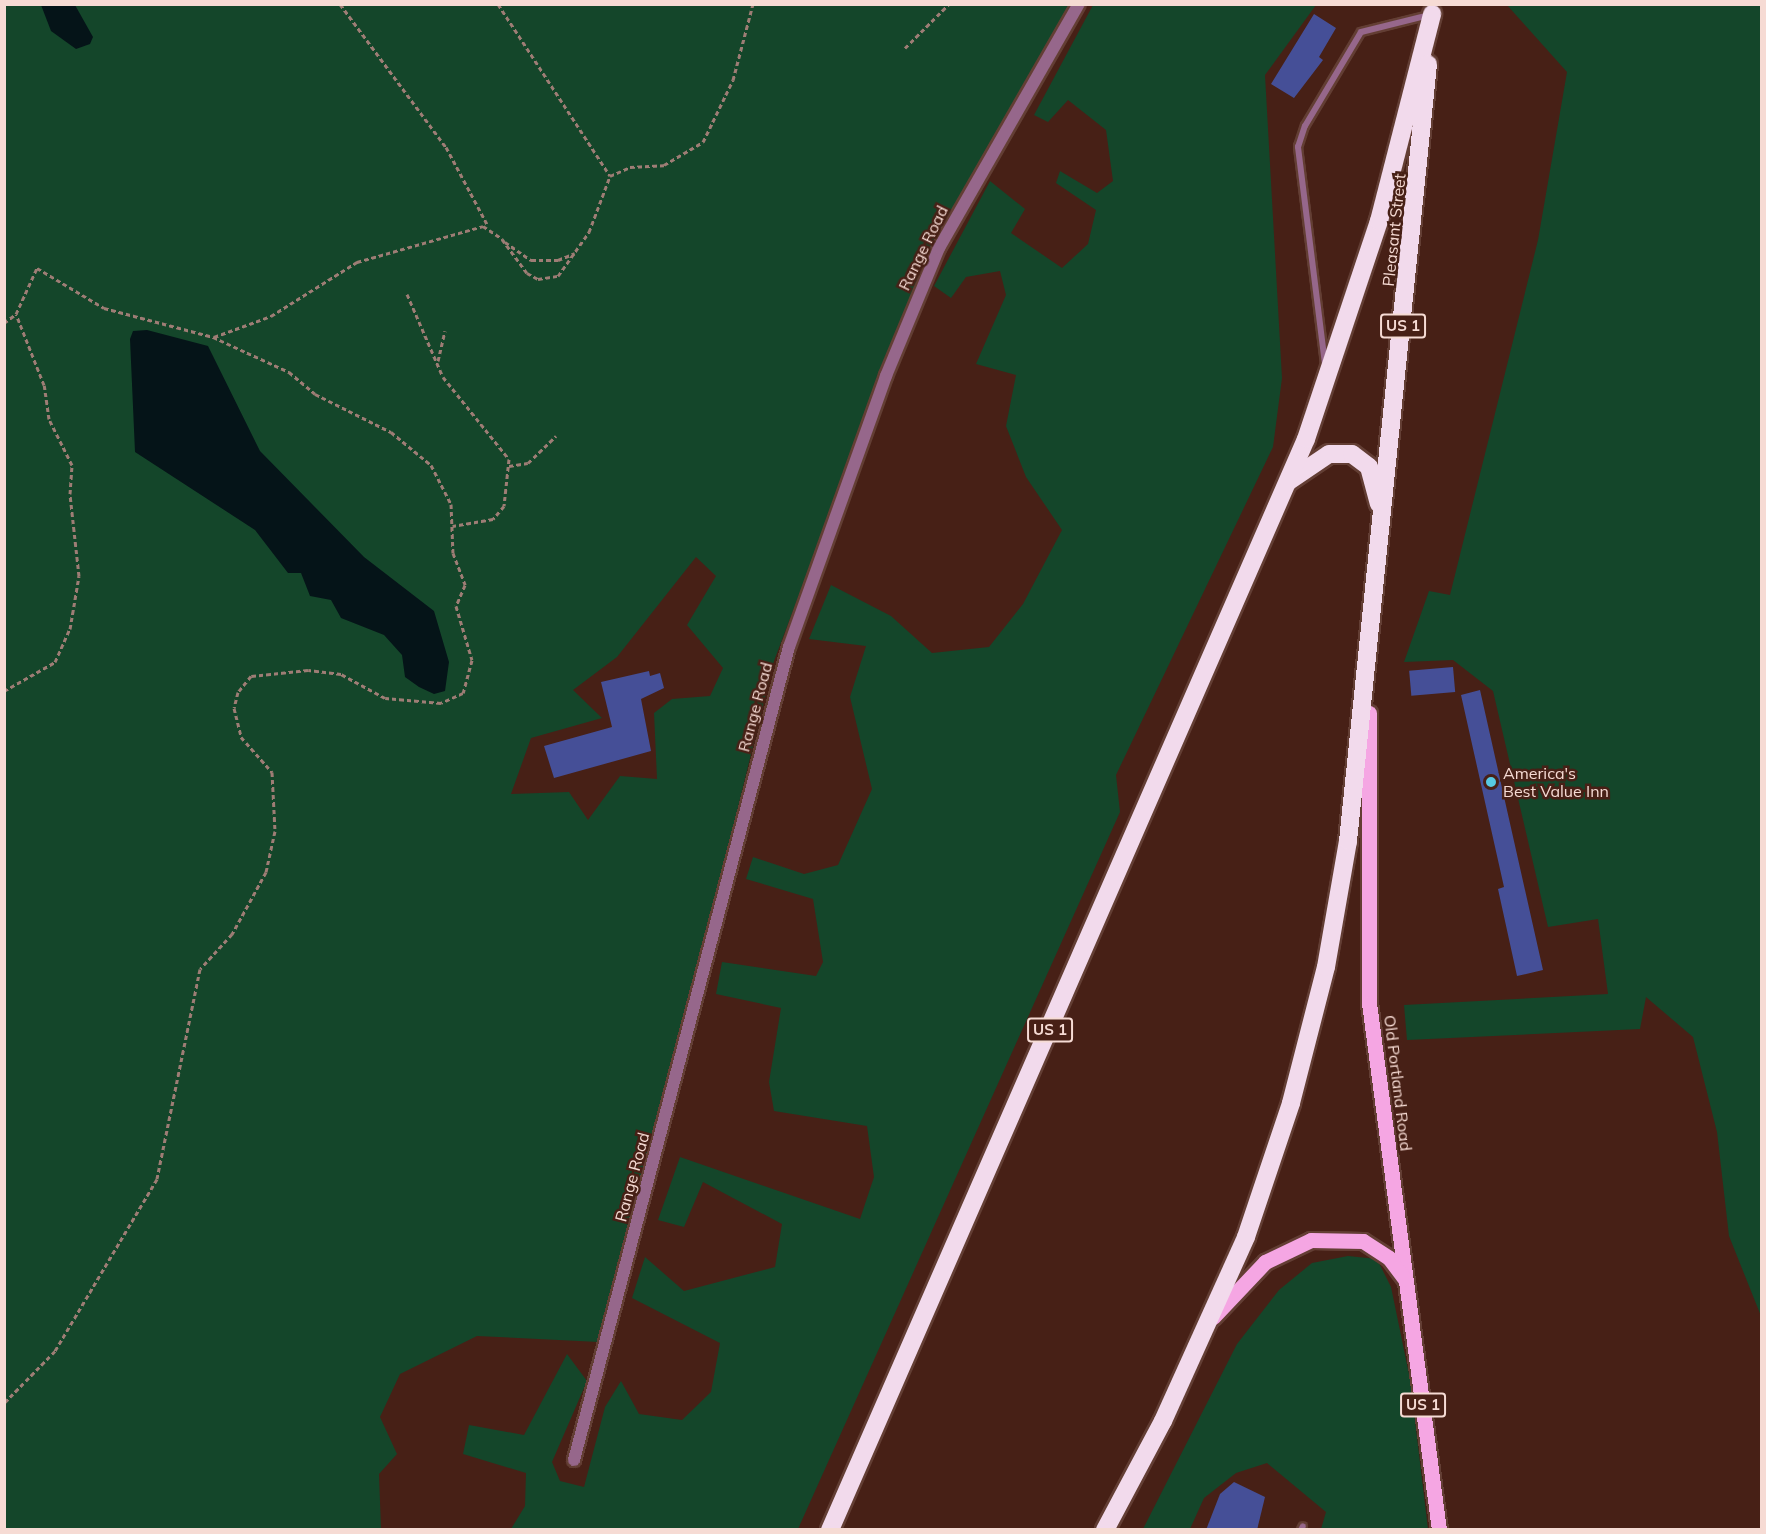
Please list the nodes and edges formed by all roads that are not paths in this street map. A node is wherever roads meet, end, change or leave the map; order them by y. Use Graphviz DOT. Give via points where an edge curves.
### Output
graph roads {
  1 [pos="1079,4"];
  2 [pos="1433,9"];
  3 [pos="1327,384"];
  4 [pos="1288,482"];
  5 [pos="1382,527"];
  6 [pos="1371,638"];
  7 [pos="1407,1281"];
  8 [pos="1212,1318"];
  9 [pos="574,1460"];
  10 [pos="830,1530"];
  11 [pos="1105,1530"];
  12 [pos="1438,1530"];
  1 -- 9 [label="street, Range Road" via="934,258 789,647"];
  2 -- 3 [label="highway, US 1" via="1379,221"];
  2 -- 3 [label="lane" via="1361,32 1305,126 1298,147"];
  2 -- 5 [label="highway, Pleasant Street / US 1"];
  3 -- 4 [label="highway, US 1"];
  4 -- 5 [label="highway" via="1329,454 1352,454 1373,476"];
  4 -- 10 [label="highway, US 1"];
  5 -- 6 [label="highway, Pleasant Street / US 1"];
  6 -- 7 [label="main road, Old Portland Road / US 1" via="1365,946"];
  6 -- 8 [label="highway, Pleasant Street" via="1348,841 1316,1010 1266,1184"];
  7 -- 8 [label="main road" via="1389,1258 1363,1241 1311,1240 1265,1262"];
  7 -- 12 [label="main road, Old Portland Road / US 1"];
  8 -- 11 [label="highway, Pleasant Street"];
}
